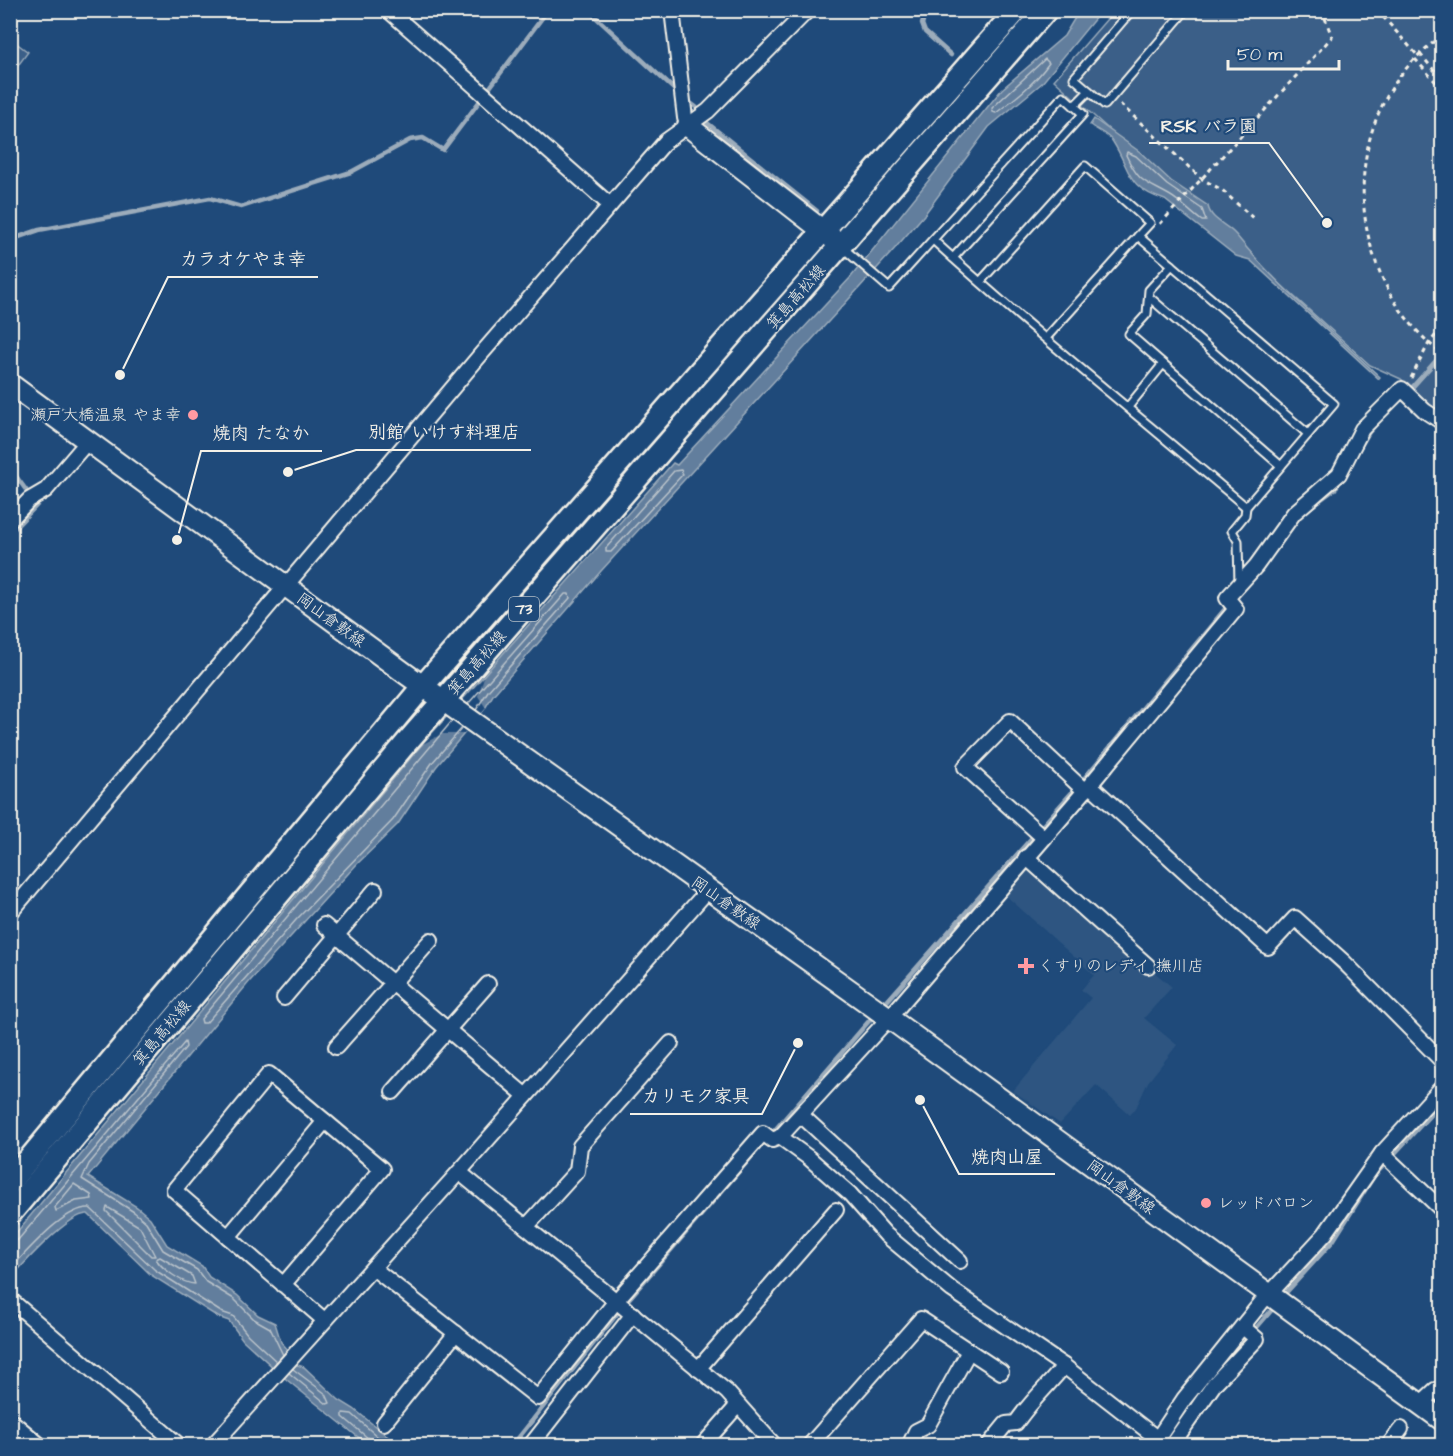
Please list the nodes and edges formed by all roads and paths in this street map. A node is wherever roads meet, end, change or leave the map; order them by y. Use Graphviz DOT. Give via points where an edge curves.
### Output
graph roads {
  1 [pos="388,10"];
  2 [pos="672,10"];
  3 [pos="808,10"];
  4 [pos="1017,10"];
  5 [pos="1046,10"];
  6 [pos="1132,10"];
  7 [pos="1186,10"];
  8 [pos="1322,10"];
  9 [pos="1377,10"];
  10 [pos="1443,36"];
  11 [pos="1418,57"];
  12 [pos="1443,79"];
  13 [pos="1443,89"];
  14 [pos="1089,91"];
  15 [pos="1112,96"];
  16 [pos="1078,102"];
  17 [pos="690,117"];
  18 [pos="1202,179"];
  19 [pos="610,205"];
  20 [pos="1255,220"];
  21 [pos="1150,223"];
  22 [pos="824,231"];
  23 [pos="1138,236"];
  24 [pos="933,240"];
  25 [pos="841,245"];
  26 [pos="953,258"];
  27 [pos="1172,265"];
  28 [pos="980,282"];
  29 [pos="1149,297"];
  30 [pos="1443,328"];
  31 [pos="1046,338"];
  32 [pos="1429,343"];
  33 [pos="1441,353"];
  34 [pos="1163,364"];
  35 [pos="10,384"];
  36 [pos="1405,392"];
  37 [pos="1128,407"];
  38 [pos="1443,422"];
  39 [pos="1308,434"];
  40 [pos="88,441"];
  41 [pos="1281,466"];
  42 [pos="1246,507"];
  43 [pos="10,520"];
  44 [pos="1239,585"];
  45 [pos="285,586"];
  46 [pos="423,686"];
  47 [pos="449,704"];
  48 [pos="1083,787"];
  49 [pos="1039,833"];
  50 [pos="1026,857"];
  51 [pos="375,890"];
  52 [pos="708,891"];
  53 [pos="10,913"];
  54 [pos="324,925"];
  55 [pos="337,935"];
  56 [pos="431,940"];
  57 [pos="1148,966"];
  58 [pos="391,982"];
  59 [pos="488,984"];
  60 [pos="284,998"];
  61 [pos="883,1014"];
  62 [pos="448,1030"];
  63 [pos="671,1043"];
  64 [pos="336,1047"];
  65 [pos="1443,1061"];
  66 [pos="1443,1087"];
  67 [pos="393,1092"];
  68 [pos="526,1096"];
  69 [pos="801,1115"];
  70 [pos="326,1121"];
  71 [pos="772,1137"];
  72 [pos="1387,1158"];
  73 [pos="459,1172"];
  74 [pos="10,1182"];
  75 [pos="836,1210"];
  76 [pos="1443,1210"];
  77 [pos="10,1214"];
  78 [pos="526,1227"];
  79 [pos="228,1237"];
  80 [pos="960,1261"];
  81 [pos="373,1268"];
  82 [pos="283,1286"];
  83 [pos="1275,1299"];
  84 [pos="12,1301"];
  85 [pos="624,1307"];
  86 [pos="323,1319"];
  87 [pos="456,1333"];
  88 [pos="969,1351"];
  89 [pos="1064,1366"];
  90 [pos="698,1369"];
  91 [pos="1001,1372"];
  92 [pos="1443,1395"];
  93 [pos="1420,1404"];
  94 [pos="738,1405"];
  95 [pos="10,1420"];
  96 [pos="1443,1420"];
  97 [pos="384,1423"];
  98 [pos="1401,1429"];
  99 [pos="1163,1443"];
  100 [pos="41,1446"];
  101 [pos="180,1446"];
  102 [pos="212,1446"];
  103 [pos="530,1446"];
  104 [pos="702,1446"];
  105 [pos="775,1446"];
  106 [pos="809,1446"];
  107 [pos="909,1446"];
  108 [pos="988,1446"];
  109 [pos="1388,1446"];
  1 -- 19 [label="street"];
  2 -- 17 [label="street"];
  3 -- 17 [label="street" via="708,111"];
  4 -- 22 [label="main road, 箕島高松線 / 73"];
  5 -- 25 [label="main road, 箕島高松線 / 73"];
  6 -- 14 [label="lane" via="1074,78"];
  7 -- 15 [label="lane"];
  8 -- 18 [label="path" via="1332,37"];
  9 -- 11 [label="path"];
  10 -- 11 [label="path"];
  11 -- 12 [label="path"];
  11 -- 13 [label="path"];
  11 -- 32 [label="path" via="1394,87 1377,118 1367,149 1363,213 1369,248 1380,277 1397,306"];
  14 -- 15 [label="lane" via="1105,105"];
  14 -- 16 [label="lane"];
  15 -- 18 [label="path"];
  16 -- 24 [label="lane" via="1063,96"];
  16 -- 26 [label="lane" via="1083,114"];
  17 -- 19 [label="street"];
  17 -- 22 [label="main road"];
  18 -- 20 [label="path" via="1222,190"];
  18 -- 21 [label="path" via="1161,224"];
  19 -- 45 [label="street"];
  21 -- 23 [label="lane"];
  21 -- 28 [label="lane" via="1084,166"];
  22 -- 25 [label="main road"];
  22 -- 46 [label="main road, 箕島高松線 / 73"];
  23 -- 27 [label="lane"];
  23 -- 31 [label="lane"];
  24 -- 25 [label="lane" via="889,288"];
  24 -- 26 [label="lane"];
  25 -- 47 [label="main road, 箕島高松線 / 73"];
  26 -- 28 [label="lane"];
  27 -- 29 [label="lane" via="1149,290"];
  27 -- 39 [label="lane" via="1334,404"];
  28 -- 31 [label="lane"];
  29 -- 34 [label="lane" via="1147,314 1129,334"];
  29 -- 39 [label="lane"];
  30 -- 32 [label="path"];
  31 -- 37 [label="lane"];
  32 -- 33 [label="path"];
  32 -- 36 [label="path"];
  34 -- 37 [label="lane"];
  34 -- 41 [label="lane"];
  35 -- 40 [label="main road, 岡山倉敷線"];
  36 -- 38 [label="street"];
  36 -- 44 [label="street" via="1362,429 1339,474 1294,513"];
  37 -- 42 [label="lane"];
  39 -- 41 [label="lane"];
  40 -- 43 [label="street" via="64,471"];
  40 -- 45 [label="main road, 岡山倉敷線"];
  41 -- 42 [label="lane"];
  42 -- 44 [label="lane" via="1245,516 1232,531 1238,541"];
  44 -- 48 [label="street" via="1227,598 1236,609"];
  45 -- 46 [label="main road, 岡山倉敷線"];
  45 -- 53 [label="street"];
  46 -- 47 [label="main road, 岡山倉敷線"];
  46 -- 74 [label="main road, 箕島高松線 / 73"];
  47 -- 52 [label="main road, 岡山倉敷線"];
  47 -- 77 [label="main road, 箕島高松線 / 73"];
  48 -- 49 [label="street"];
  48 -- 49 [label="street" via="1010,721 965,767"];
  48 -- 65 [label="street" via="1268,947 1295,918"];
  49 -- 50 [label="street"];
  50 -- 57 [label="street"];
  50 -- 61 [label="street"];
  51 -- 55 [label="street"];
  52 -- 61 [label="main road, 岡山倉敷線"];
  52 -- 68 [label="street"];
  54 -- 55 [label="street"];
  55 -- 58 [label="street"];
  55 -- 60 [label="street"];
  56 -- 58 [label="street"];
  58 -- 62 [label="street"];
  58 -- 64 [label="street"];
  59 -- 62 [label="street"];
  61 -- 69 [label="street"];
  61 -- 83 [label="main road, 岡山倉敷線"];
  62 -- 67 [label="street"];
  62 -- 68 [label="street"];
  63 -- 78 [label="street" via="580,1146 577,1171"];
  66 -- 72 [label="street"];
  68 -- 73 [label="street"];
  69 -- 71 [label="street"];
  69 -- 80 [label="street"];
  70 -- 79 [label="street"];
  70 -- 79 [label="street" via="269,1074 174,1190"];
  70 -- 82 [label="street" via="382,1169"];
  71 -- 85 [label="street" via="763,1133"];
  71 -- 89 [label="street" via="809,1158 850,1194 886,1235 952,1290"];
  72 -- 76 [label="street"];
  72 -- 83 [label="street"];
  73 -- 78 [label="street"];
  73 -- 81 [label="street"];
  75 -- 90 [label="street"];
  78 -- 85 [label="street"];
  79 -- 82 [label="street"];
  81 -- 86 [label="street"];
  81 -- 87 [label="street"];
  82 -- 86 [label="street"];
  83 -- 93 [label="main road, 岡山倉敷線"];
  83 -- 99 [label="street" via="1184,1399"];
  84 -- 101 [label="street"];
  85 -- 87 [label="street" via="538,1398"];
  85 -- 90 [label="street"];
  85 -- 103 [label="street"];
  86 -- 102 [label="street"];
  87 -- 97 [label="street"];
  88 -- 91 [label="street"];
  88 -- 106 [label="street" via="921,1319"];
  88 -- 107 [label="street" via="928,1425 916,1431"];
  89 -- 99 [label="street"];
  89 -- 108 [label="street" via="1016,1423 1006,1424"];
  90 -- 94 [label="street"];
  92 -- 93 [label="street" via="1435,1390"];
  93 -- 96 [label="main road, 岡山倉敷線"];
  94 -- 104 [label="street"];
  94 -- 105 [label="street"];
  95 -- 100 [label="street"];
  98 -- 109 [label="street"];
}
